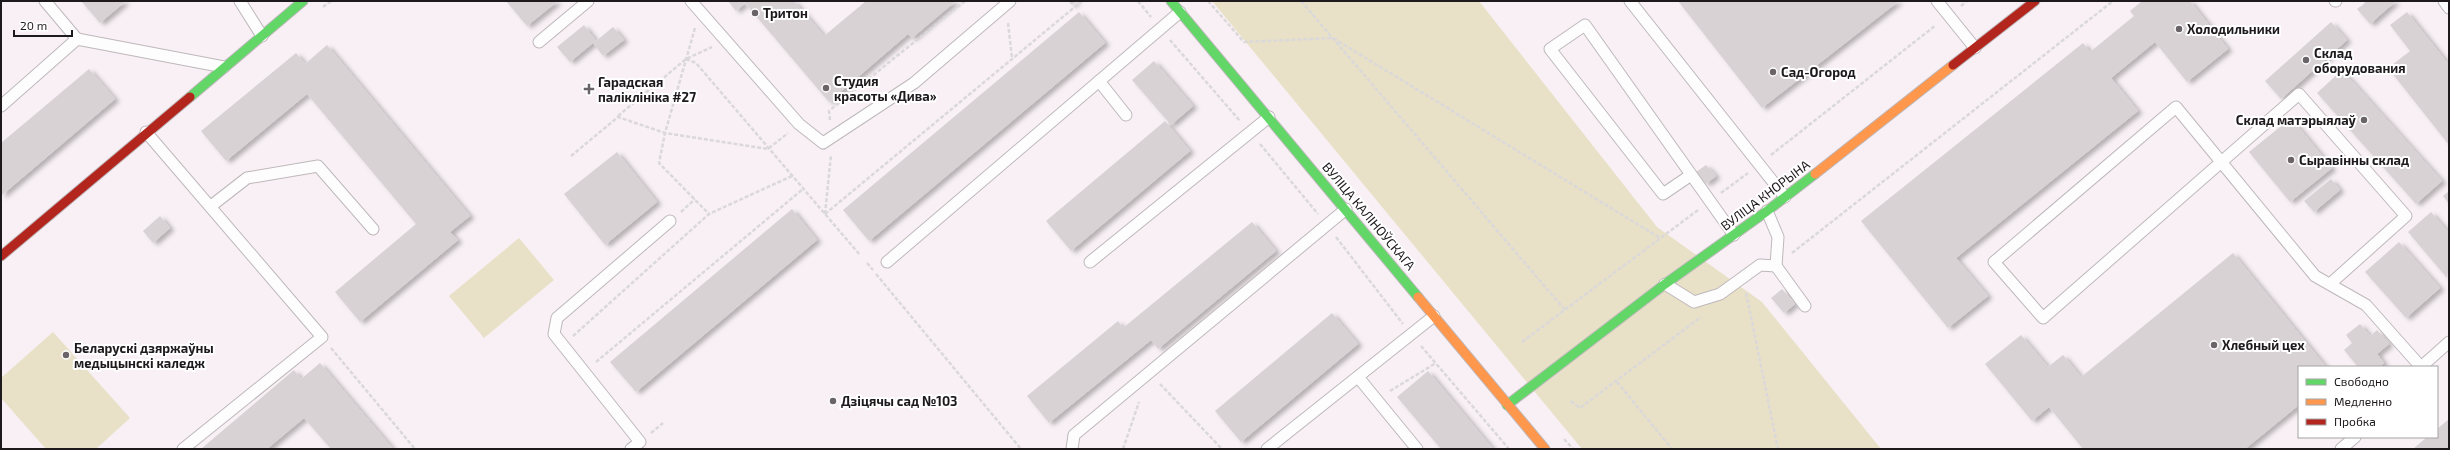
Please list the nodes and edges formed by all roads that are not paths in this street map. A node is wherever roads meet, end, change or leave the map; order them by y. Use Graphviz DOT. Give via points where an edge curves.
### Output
graph roads {
  1 [pos="45,1"];
  2 [pos="240,1"];
  3 [pos="303,1"];
  4 [pos="588,1"];
  5 [pos="690,1"];
  6 [pos="1171,1"];
  7 [pos="1630,1"];
  8 [pos="1937,1"];
  9 [pos="2035,1"];
  10 [pos="2444,1"];
  11 [pos="1008,3"];
  12 [pos="2449,8"];
  13 [pos="1180,12"];
  14 [pos="262,36"];
  15 [pos="77,39"];
  16 [pos="539,42"];
  17 [pos="1975,48"];
  18 [pos="224,67"];
  19 [pos="1099,81"];
  20 [pos="1,106"];
  21 [pos="1126,115"];
  22 [pos="1269,117"];
  23 [pos="146,132"];
  24 [pos="2222,163"];
  25 [pos="1691,175"];
  26 [pos="1785,197"];
  27 [pos="211,206"];
  28 [pos="1346,209"];
  29 [pos="1767,211"];
  30 [pos="670,221"];
  31 [pos="373,229"];
  32 [pos="1734,235"];
  33 [pos="1,256"];
  34 [pos="886,262"];
  35 [pos="1090,262"];
  36 [pos="1776,266"];
  37 [pos="1665,284"];
  38 [pos="2330,284"];
  39 [pos="1805,306"];
  40 [pos="1434,316"];
  41 [pos="2449,342"];
  42 [pos="2420,366"];
  43 [pos="2422,366"];
  44 [pos="1358,377"];
  45 [pos="1507,406"];
  46 [pos="2354,438"];
  47 [pos="183,449"];
  48 [pos="631,449"];
  49 [pos="1072,449"];
  50 [pos="1267,449"];
  51 [pos="1417,449"];
  52 [pos="1545,449"];
  53 [pos="2341,449"];
  1 -- 15 [label="lane"];
  2 -- 14 [label="lane"];
  3 -- 14 [label="main road"];
  4 -- 16 [label="lane"];
  5 -- 11 [label="lane" via="799,124 823,143 914,83"];
  6 -- 13 [label="main road, ВУЛІЦА КАЛІНОЎСКАГА"];
  7 -- 26 [label="lane"];
  8 -- 17 [label="lane"];
  9 -- 17 [label="main road, ВУЛІЦА КНОРЫНА"];
  10 -- 12 [label="lane"];
  13 -- 19 [label="lane"];
  13 -- 22 [label="main road, ВУЛІЦА КАЛІНОЎСКАГА"];
  14 -- 18 [label="main road"];
  15 -- 18 [label="lane"];
  15 -- 20 [label="lane"];
  17 -- 26 [label="main road, ВУЛІЦА КНОРЫНА"];
  18 -- 23 [label="main road"];
  19 -- 21 [label="lane"];
  19 -- 34 [label="lane"];
  22 -- 28 [label="main road, ВУЛІЦА КАЛІНОЎСКАГА"];
  22 -- 35 [label="lane"];
  23 -- 27 [label="lane"];
  23 -- 33 [label="main road"];
  24 -- 24 [label="lane" via="2176,108 1994,262 2043,318"];
  24 -- 38 [label="lane" via="2315,276"];
  24 -- 38 [label="lane" via="2299,94 2406,216"];
  25 -- 25 [label="lane" via="1585,25 1550,49 1663,194"];
  25 -- 32 [label="lane"];
  26 -- 29 [label="main road, ВУЛІЦА КНОРЫНА"];
  27 -- 31 [label="lane" via="247,178 318,166"];
  27 -- 47 [label="lane" via="322,337"];
  28 -- 40 [label="main road, ВУЛІЦА КАЛІНОЎСКАГА"];
  28 -- 49 [label="lane" via="1074,434"];
  29 -- 32 [label="main road, ВУЛІЦА КНОРЫНА"];
  29 -- 36 [label="lane" via="1778,237"];
  30 -- 48 [label="lane" via="557,318 554,334 640,442"];
  32 -- 37 [label="main road, ВУЛІЦА КНОРЫНА"];
  36 -- 37 [label="lane" via="1760,265 1720,294 1694,302"];
  36 -- 39 [label="lane"];
  37 -- 45 [label="main road, ВУЛІЦА КНОРЫНА"];
  38 -- 42 [label="lane" via="2366,305"];
  40 -- 44 [label="lane"];
  40 -- 45 [label="main road, ВУЛІЦА КАЛІНОЎСКАГА"];
  41 -- 43 [label="lane"];
  44 -- 50 [label="lane"];
  44 -- 51 [label="lane"];
  45 -- 52 [label="main road, ВУЛІЦА КАЛІНОЎСКАГА"];
  46 -- 53 [label="lane"];
}
